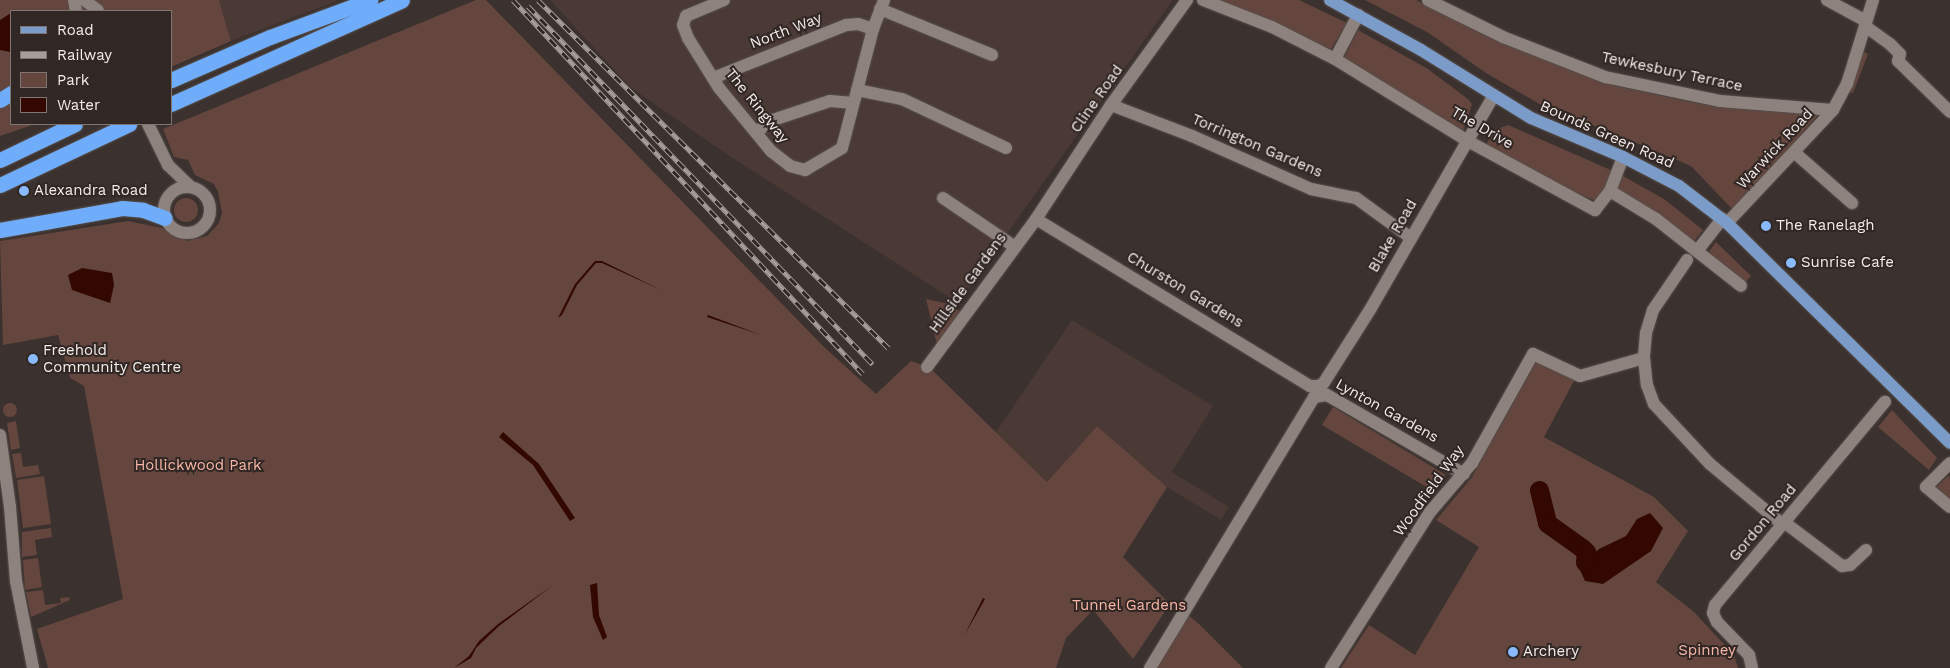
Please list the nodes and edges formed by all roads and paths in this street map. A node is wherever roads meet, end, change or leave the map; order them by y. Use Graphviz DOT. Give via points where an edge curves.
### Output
graph roads {
  1 [pos="84,0"];
  2 [pos="370,0"];
  3 [pos="402,0"];
  4 [pos="724,0"];
  5 [pos="1187,0"];
  6 [pos="1203,0"];
  7 [pos="1330,0"];
  8 [pos="1428,0"];
  9 [pos="1827,0"];
  10 [pos="1873,0"];
  11 [pos="882,5"];
  12 [pos="97,10"];
  13 [pos="1358,15"];
  14 [pos="1866,24"];
  15 [pos="872,29"];
  16 [pos="992,56"];
  17 [pos="1335,59"];
  18 [pos="713,78"];
  19 [pos="172,80"];
  20 [pos="857,90"];
  21 [pos="1493,98"];
  22 [pos="853,103"];
  23 [pos="172,104"];
  24 [pos="1111,105"];
  25 [pos="1833,110"];
  26 [pos="1950,112"];
  27 [pos="73,125"];
  28 [pos="127,125"];
  29 [pos="148,125"];
  30 [pos="756,132"];
  31 [pos="1466,140"];
  32 [pos="1006,148"];
  33 [pos="1795,153"];
  34 [pos="1623,157"];
  35 [pos="0,160"];
  36 [pos="168,165"];
  37 [pos="0,185"];
  38 [pos="190,187"];
  39 [pos="1610,191"];
  40 [pos="943,198"];
  41 [pos="166,200"];
  42 [pos="1852,202"];
  43 [pos="165,218"];
  44 [pos="1036,219"];
  45 [pos="1725,222"];
  46 [pos="0,230"];
  47 [pos="1411,238"];
  48 [pos="1015,247"];
  49 [pos="1692,255"];
  50 [pos="1740,286"];
  51 [pos="1644,358"];
  52 [pos="926,367"];
  53 [pos="1318,390"];
  54 [pos="1885,402"];
  55 [pos="0,435"];
  56 [pos="1950,443"];
  57 [pos="1950,463"];
  58 [pos="1464,474"];
  59 [pos="1950,507"];
  60 [pos="1783,523"];
  61 [pos="1866,550"];
  62 [pos="33,668"];
  63 [pos="1150,668"];
  64 [pos="1331,668"];
  65 [pos="1752,668"];
  1 -- 12 [label="street"];
  2 -- 19 [label="highway" via="270,37"];
  3 -- 23 [label="highway"];
  4 -- 18 [label="street, The Ringway" via="690,13 683,25"];
  5 -- 24 [label="street, Cline Road"];
  6 -- 17 [label="street, The Drive" via="1272,27"];
  7 -- 13 [label="main road, Bounds Green Road"];
  8 -- 25 [label="street, Tewkesbury Terrace" via="1503,37 1605,77 1728,102"];
  9 -- 14 [label="street"];
  10 -- 14 [label="street"];
  11 -- 15 [label="street, The Ringway"];
  11 -- 16 [label="street"];
  13 -- 17 [label="street"];
  13 -- 21 [label="main road, Bounds Green Road" via="1421,50"];
  14 -- 25 [label="street, Warwick Road" via="1843,94"];
  14 -- 26 [label="street" via="1900,54 1898,61"];
  15 -- 18 [label="street, North Way" via="858,24 846,25"];
  15 -- 20 [label="street, The Ringway"];
  17 -- 31 [label="street, The Drive"];
  18 -- 30 [label="street, The Ringway"];
  20 -- 22 [label="street, The Ringway"];
  20 -- 32 [label="street" via="902,99"];
  21 -- 31 [label="street, Blake Road"];
  21 -- 34 [label="main road, Bounds Green Road" via="1530,118"];
  22 -- 30 [label="street" via="830,101 773,120"];
  22 -- 30 [label="street, The Ringway" via="842,148 810,168 800,169 784,163"];
  24 -- 44 [label="street, Cline Road"];
  24 -- 47 [label="street, Torrington Gardens" via="1192,136 1311,189 1356,198"];
  25 -- 33 [label="street, Warwick Road"];
  27 -- 35 [label="highway"];
  28 -- 37 [label="highway"];
  29 -- 36 [label="street"];
  31 -- 39 [label="street, The Drive" via="1595,210"];
  31 -- 47 [label="street, Blake Road"];
  33 -- 42 [label="street"];
  33 -- 45 [label="street, Warwick Road"];
  34 -- 39 [label="street, The Drive"];
  34 -- 45 [label="main road, Bounds Green Road" via="1679,186"];
  36 -- 38 [label="street"];
  36 -- 41 [label="street"];
  38 -- 41 [label="street" via="176,189"];
  38 -- 43 [label="street" via="203,193 210,205 205,225 186,233 173,229"];
  39 -- 49 [label="street" via="1656,219"];
  40 -- 48 [label="street"];
  41 -- 43 [label="street"];
  43 -- 46 [label="highway" via="143,210 122,208"];
  44 -- 48 [label="street, Hillside Gardens"];
  44 -- 53 [label="street, Churston Gardens"];
  45 -- 49 [label="street, Warwick Road"];
  45 -- 56 [label="main road, Bounds Green Road"];
  47 -- 53 [label="street, Blake Road"];
  48 -- 52 [label="street, Hillside Gardens"];
  49 -- 50 [label="street"];
  49 -- 51 [label="street, Warwick Road" via="1653,310 1646,333"];
  51 -- 58 [label="street, Woodfield Way" via="1580,376 1533,354"];
  51 -- 60 [label="street, Warwick Road" via="1654,404 1710,464"];
  53 -- 58 [label="street, Lynton Gardens"];
  53 -- 63 [label="street, Blake Road"];
  54 -- 60 [label="street, Gordon Road"];
  55 -- 62 [label="street" via="16,581"];
  57 -- 59 [label="street" via="1926,486"];
  58 -- 64 [label="street, Woodfield Way" via="1430,512"];
  60 -- 61 [label="street, Warwick Road" via="1842,566 1850,565"];
  60 -- 65 [label="street, Gordon Road" via="1715,605 1712,613 1749,655"];
}
